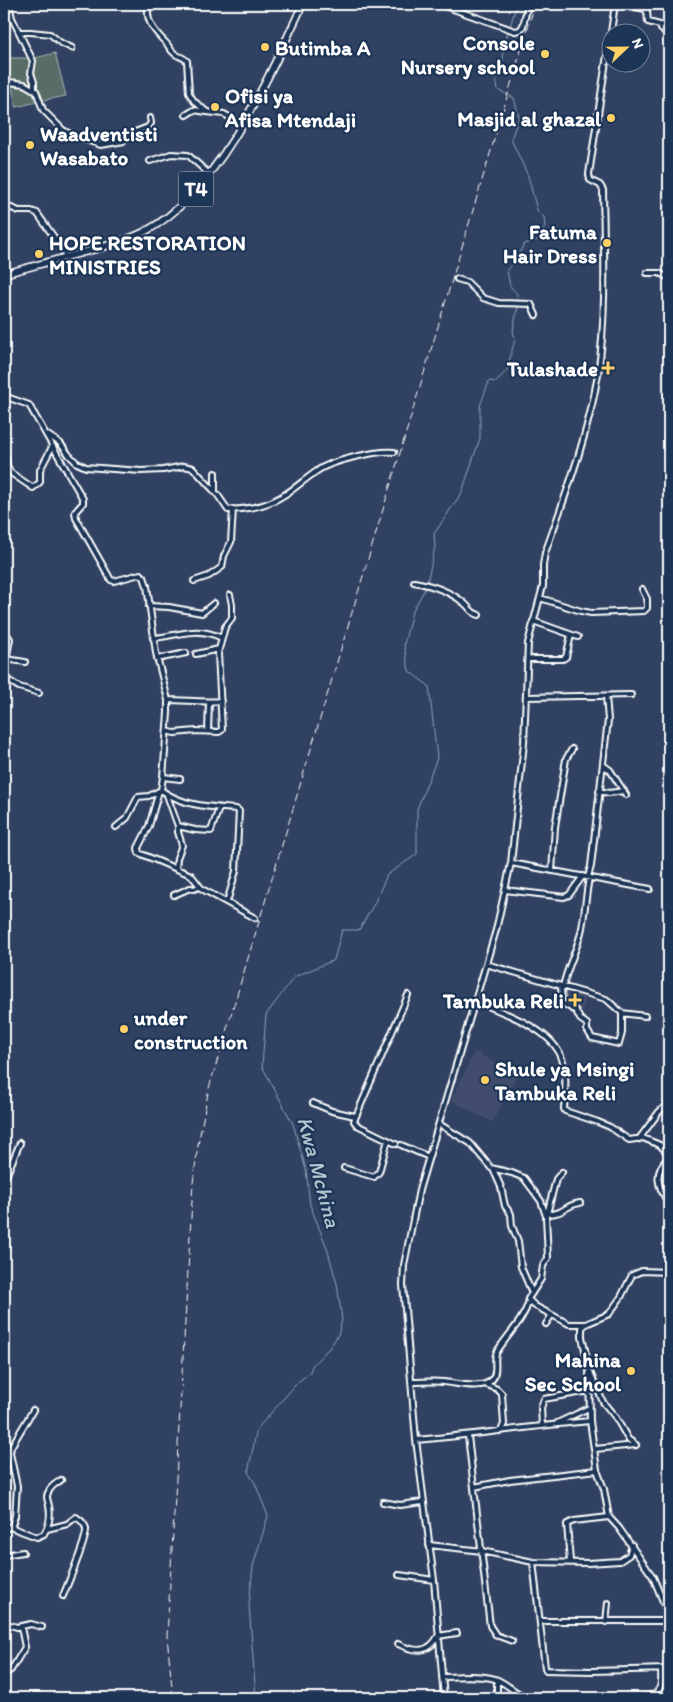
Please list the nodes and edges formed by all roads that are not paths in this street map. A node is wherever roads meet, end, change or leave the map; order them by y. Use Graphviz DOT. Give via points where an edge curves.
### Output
graph roads {
  1 [pos="9,4"];
  2 [pos="149,4"];
  3 [pos="304,4"];
  4 [pos="438,4"];
  5 [pos="528,4"];
  6 [pos="615,4"];
  7 [pos="621,4"];
  8 [pos="613,22"];
  9 [pos="19,32"];
  10 [pos="669,34"];
  11 [pos="72,48"];
  12 [pos="605,72"];
  13 [pos="4,78"];
  14 [pos="34,90"];
  15 [pos="207,112"];
  16 [pos="186,115"];
  17 [pos="150,118"];
  18 [pos="242,125"];
  19 [pos="150,161"];
  20 [pos="208,173"];
  21 [pos="4,204"];
  22 [pos="66,257"];
  23 [pos="647,273"];
  24 [pos="4,274"];
  25 [pos="669,278"];
  26 [pos="457,279"];
  27 [pos="536,314"];
  28 [pos="4,396"];
  29 [pos="46,434"];
  30 [pos="4,446"];
  31 [pos="52,447"];
  32 [pos="394,452"];
  33 [pos="215,473"];
  34 [pos="215,492"];
  35 [pos="233,509"];
  36 [pos="194,581"];
  37 [pos="414,582"];
  38 [pos="642,589"];
  39 [pos="230,595"];
  40 [pos="540,598"];
  41 [pos="214,603"];
  42 [pos="149,606"];
  43 [pos="479,615"];
  44 [pos="533,621"];
  45 [pos="4,630"];
  46 [pos="571,635"];
  47 [pos="578,637"];
  48 [pos="153,638"];
  49 [pos="222,638"];
  50 [pos="219,649"];
  51 [pos="186,653"];
  52 [pos="196,654"];
  53 [pos="6,659"];
  54 [pos="157,659"];
  55 [pos="528,659"];
  56 [pos="26,662"];
  57 [pos="4,668"];
  58 [pos="39,693"];
  59 [pos="631,695"];
  60 [pos="606,696"];
  61 [pos="526,697"];
  62 [pos="168,700"];
  63 [pos="221,702"];
  64 [pos="209,703"];
  65 [pos="167,731"];
  66 [pos="208,731"];
  67 [pos="572,748"];
  68 [pos="603,765"];
  69 [pos="163,777"];
  70 [pos="180,778"];
  71 [pos="160,790"];
  72 [pos="599,791"];
  73 [pos="168,794"];
  74 [pos="220,808"];
  75 [pos="178,826"];
  76 [pos="116,827"];
  77 [pos="511,863"];
  78 [pos="176,869"];
  79 [pos="552,870"];
  80 [pos="587,877"];
  81 [pos="199,887"];
  82 [pos="650,889"];
  83 [pos="505,890"];
  84 [pos="174,895"];
  85 [pos="227,902"];
  86 [pos="255,918"];
  87 [pos="486,964"];
  88 [pos="562,987"];
  89 [pos="408,996"];
  90 [pos="475,1001"];
  91 [pos="622,1013"];
  92 [pos="645,1016"];
  93 [pos="314,1103"];
  94 [pos="669,1103"];
  95 [pos="355,1116"];
  96 [pos="439,1124"];
  97 [pos="639,1139"];
  98 [pos="388,1140"];
  99 [pos="20,1143"];
  100 [pos="669,1156"];
  101 [pos="429,1157"];
  102 [pos="344,1168"];
  103 [pos="493,1169"];
  104 [pos="562,1172"];
  105 [pos="4,1181"];
  106 [pos="580,1203"];
  107 [pos="669,1203"];
  108 [pos="547,1215"];
  109 [pos="669,1272"];
  110 [pos="532,1293"];
  111 [pos="529,1301"];
  112 [pos="551,1316"];
  113 [pos="546,1324"];
  114 [pos="586,1324"];
  115 [pos="589,1368"];
  116 [pos="412,1382"];
  117 [pos="485,1384"];
  118 [pos="589,1391"];
  119 [pos="589,1408"];
  120 [pos="33,1410"];
  121 [pos="590,1421"];
  122 [pos="555,1424"];
  123 [pos="542,1425"];
  124 [pos="500,1431"];
  125 [pos="468,1436"];
  126 [pos="416,1440"];
  127 [pos="595,1449"];
  128 [pos="596,1470"];
  129 [pos="61,1480"];
  130 [pos="474,1487"];
  131 [pos="383,1502"];
  132 [pos="423,1502"];
  133 [pos="609,1517"];
  134 [pos="4,1526"];
  135 [pos="10,1527"];
  136 [pos="47,1529"];
  137 [pos="429,1545"];
  138 [pos="632,1545"];
  139 [pos="482,1551"];
  140 [pos="23,1552"];
  141 [pos="4,1555"];
  142 [pos="533,1562"];
  143 [pos="570,1562"];
  144 [pos="399,1576"];
  145 [pos="434,1580"];
  146 [pos="63,1596"];
  147 [pos="608,1602"];
  148 [pos="669,1616"];
  149 [pos="540,1621"];
  150 [pos="669,1621"];
  151 [pos="606,1622"];
  152 [pos="4,1623"];
  153 [pos="21,1627"];
  154 [pos="42,1627"];
  155 [pos="457,1633"];
  156 [pos="438,1636"];
  157 [pos="512,1641"];
  158 [pos="398,1644"];
  159 [pos="669,1669"];
  160 [pos="661,1670"];
  161 [pos="4,1674"];
  162 [pos="442,1677"];
  163 [pos="497,1680"];
  164 [pos="634,1697"];
  165 [pos="444,1698"];
  166 [pos="497,1698"];
  167 [pos="530,1698"];
  1 -- 9 [label="street"];
  2 -- 15 [label="street" via="150,24 172,52 187,61 190,96"];
  3 -- 18 [label="highway, T4"];
  4 -- 5 [label="street" via="515,31 523,26"];
  6 -- 8 [label="street"];
  7 -- 10 [label="street" via="645,9 648,22 660,25"];
  9 -- 11 [label="street" via="50,34"];
  9 -- 14 [label="street" via="33,61 30,73"];
  12 -- 40 [label="street" via="589,174 590,180 600,185 602,190 603,302 599,361 582,445 545,553"];
  13 -- 14 [label="street"];
  14 -- 17 [label="street" via="44,110 63,130 100,146 124,141 148,127"];
  15 -- 16 [label="street" via="194,110"];
  15 -- 18 [label="street" via="224,114"];
  18 -- 20 [label="highway, T4"];
  19 -- 20 [label="street" via="171,154 185,154"];
  20 -- 22 [label="highway, T4" via="183,204 153,227 117,243"];
  21 -- 22 [label="street" via="20,211 37,213"];
  22 -- 24 [label="highway, T4"];
  23 -- 25 [label="street" via="659,273"];
  26 -- 27 [label="street" via="467,282 483,298 499,303 531,304"];
  28 -- 29 [label="street" via="29,405"];
  29 -- 31 [label="street"];
  29 -- 34 [label="street" via="60,443 81,466 141,471 186,466 195,470"];
  30 -- 31 [label="street" via="11,473 33,488 40,482 40,470"];
  31 -- 42 [label="street" via="84,500 76,512 76,520 111,580 141,574 147,586"];
  32 -- 35 [label="street" via="334,462 272,502"];
  33 -- 34 [label="street"];
  34 -- 35 [label="street" via="226,509"];
  35 -- 36 [label="street" via="231,542 222,566 209,576"];
  37 -- 43 [label="street" via="451,596"];
  38 -- 40 [label="street" via="647,608 634,613 591,613"];
  39 -- 49 [label="street" via="232,618"];
  40 -- 44 [label="street"];
  41 -- 42 [label="street" via="202,613"];
  42 -- 48 [label="street"];
  44 -- 46 [label="street"];
  44 -- 55 [label="street"];
  45 -- 53 [label="street" via="10,638"];
  46 -- 47 [label="street"];
  46 -- 55 [label="street" via="563,660"];
  48 -- 49 [label="street" via="196,630"];
  48 -- 54 [label="street"];
  49 -- 50 [label="street"];
  50 -- 52 [label="street"];
  50 -- 63 [label="street"];
  51 -- 54 [label="street"];
  53 -- 56 [label="street"];
  53 -- 57 [label="street"];
  54 -- 62 [label="street"];
  55 -- 61 [label="street"];
  57 -- 58 [label="street" via="8,681"];
  59 -- 60 [label="street"];
  60 -- 61 [label="street"];
  60 -- 68 [label="street" via="608,720"];
  61 -- 77 [label="street"];
  62 -- 64 [label="street"];
  62 -- 65 [label="street"];
  63 -- 64 [label="street"];
  63 -- 66 [label="street" via="222,730"];
  64 -- 66 [label="street"];
  65 -- 66 [label="street"];
  65 -- 69 [label="street"];
  67 -- 79 [label="street" via="566,759"];
  68 -- 72 [label="street"];
  68 -- 72 [label="street" via="625,793"];
  69 -- 70 [label="street"];
  69 -- 71 [label="street"];
  71 -- 73 [label="street"];
  71 -- 76 [label="street" via="138,797 127,818"];
  71 -- 78 [label="street" via="138,851"];
  72 -- 80 [label="street"];
  73 -- 74 [label="street" via="187,803"];
  73 -- 75 [label="street"];
  74 -- 75 [label="street" via="211,831"];
  74 -- 85 [label="street" via="236,809 240,813 236,871"];
  75 -- 78 [label="street" via="182,845"];
  77 -- 79 [label="street"];
  77 -- 83 [label="street"];
  78 -- 81 [label="street" via="191,875"];
  79 -- 80 [label="street"];
  80 -- 82 [label="street"];
  80 -- 83 [label="street" via="564,897"];
  80 -- 88 [label="street" via="582,928"];
  81 -- 84 [label="street"];
  81 -- 85 [label="street"];
  83 -- 87 [label="street"];
  85 -- 86 [label="street"];
  87 -- 88 [label="street"];
  87 -- 90 [label="street"];
  88 -- 91 [label="street" via="606,999"];
  88 -- 91 [label="street" via="562,1003 576,1011 587,1024 592,1038 619,1044"];
  89 -- 95 [label="street"];
  90 -- 96 [label="street"];
  90 -- 97 [label="street" via="539,1031 557,1049 565,1082 565,1111 604,1124 629,1140"];
  91 -- 92 [label="street"];
  93 -- 95 [label="street"];
  94 -- 97 [label="street"];
  95 -- 98 [label="street" via="357,1125"];
  96 -- 101 [label="street"];
  96 -- 103 [label="street" via="470,1143"];
  97 -- 100 [label="street" via="660,1145"];
  98 -- 101 [label="street"];
  98 -- 102 [label="street" via="380,1172 374,1177"];
  99 -- 105 [label="street"];
  100 -- 107 [label="street" via="658,1175 661,1190"];
  101 -- 116 [label="street" via="412,1218 404,1265"];
  103 -- 108 [label="street" via="524,1178"];
  103 -- 110 [label="street" via="502,1187 505,1206 511,1214 518,1240 520,1267"];
  104 -- 108 [label="street" via="556,1179"];
  106 -- 108 [label="street"];
  108 -- 110 [label="street" via="548,1259"];
  109 -- 114 [label="street" via="649,1270 632,1275 609,1314"];
  110 -- 111 [label="street"];
  111 -- 112 [label="street"];
  111 -- 117 [label="street" via="521,1320 495,1355 494,1377"];
  112 -- 113 [label="street"];
  112 -- 114 [label="street" via="571,1325"];
  114 -- 115 [label="street" via="582,1333"];
  115 -- 118 [label="street"];
  115 -- 127 [label="street" via="603,1402 628,1439 636,1445"];
  116 -- 117 [label="street"];
  116 -- 126 [label="street"];
  117 -- 124 [label="street" via="502,1394 504,1424"];
  118 -- 119 [label="street"];
  118 -- 123 [label="street" via="544,1399"];
  119 -- 121 [label="street"];
  119 -- 122 [label="street"];
  120 -- 135 [label="street" via="11,1447 10,1459 17,1488 14,1523"];
  121 -- 122 [label="street"];
  121 -- 127 [label="street"];
  122 -- 123 [label="street"];
  123 -- 124 [label="street"];
  124 -- 125 [label="street"];
  125 -- 126 [label="street"];
  125 -- 130 [label="street"];
  126 -- 132 [label="street"];
  127 -- 128 [label="street"];
  128 -- 130 [label="street"];
  128 -- 133 [label="street" via="604,1489"];
  129 -- 136 [label="street" via="50,1488 46,1499 50,1511"];
  130 -- 139 [label="street"];
  131 -- 132 [label="street" via="400,1505"];
  132 -- 137 [label="street"];
  133 -- 138 [label="street"];
  133 -- 143 [label="street" via="567,1524"];
  134 -- 135 [label="street"];
  135 -- 136 [label="street" via="37,1537"];
  136 -- 146 [label="street" via="76,1517 86,1528"];
  137 -- 139 [label="street"];
  137 -- 145 [label="street"];
  138 -- 143 [label="street" via="629,1555 617,1563"];
  138 -- 148 [label="street" via="653,1577"];
  139 -- 142 [label="street"];
  139 -- 157 [label="street" via="491,1628 496,1635"];
  140 -- 141 [label="street"];
  142 -- 143 [label="street"];
  142 -- 149 [label="street"];
  144 -- 145 [label="street"];
  145 -- 156 [label="street"];
  147 -- 151 [label="street"];
  149 -- 151 [label="street"];
  149 -- 160 [label="street" via="546,1670"];
  150 -- 151 [label="street"];
  152 -- 153 [label="street"];
  153 -- 154 [label="street" via="31,1624"];
  153 -- 161 [label="street" via="25,1647 11,1670"];
  155 -- 156 [label="street"];
  156 -- 158 [label="street" via="426,1649 409,1650"];
  156 -- 162 [label="street"];
  159 -- 160 [label="street"];
  160 -- 164 [label="street" via="659,1689 647,1697"];
  162 -- 163 [label="street"];
  162 -- 165 [label="street"];
  163 -- 166 [label="street"];
  163 -- 167 [label="street" via="519,1695"];
}
